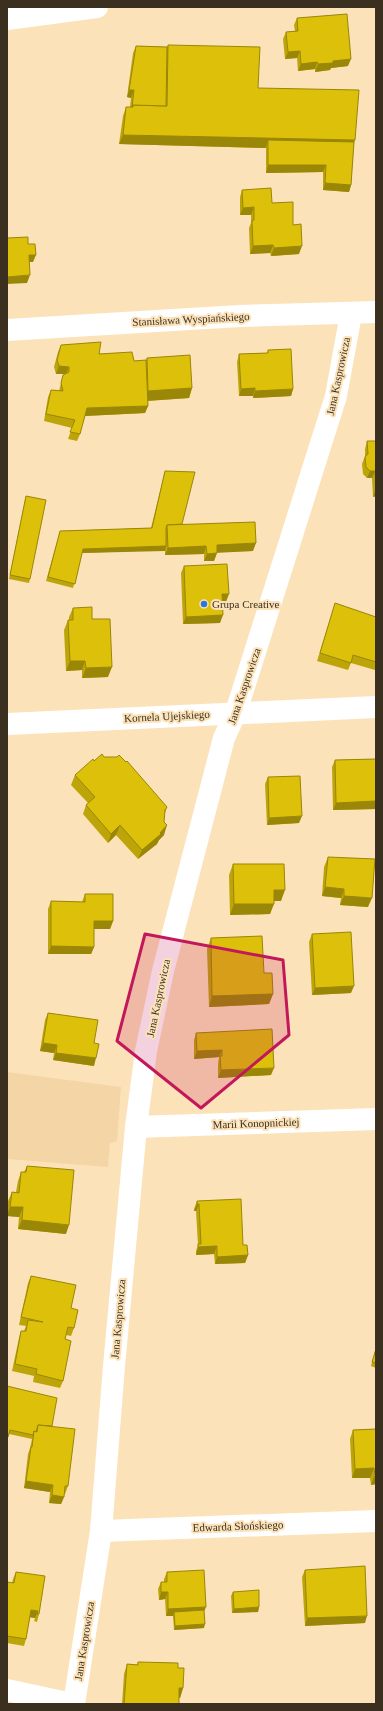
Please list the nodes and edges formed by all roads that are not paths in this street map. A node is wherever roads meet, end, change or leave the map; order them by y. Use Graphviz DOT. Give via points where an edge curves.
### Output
graph roads {
  1 [pos="97,7"];
  2 [pos="7,19"];
  3 [pos="376,312"];
  4 [pos="351,314"];
  5 [pos="7,330"];
  6 [pos="376,707"];
  7 [pos="236,712"];
  8 [pos="7,724"];
  9 [pos="376,1120"];
  10 [pos="136,1126"];
  11 [pos="376,1521"];
  12 [pos="101,1531"];
  13 [pos="7,1690"];
  14 [pos="73,1704"];
  1 -- 2 [label="street"];
  3 -- 4 [label="street, Stanisława Wyspiańskiego"];
  4 -- 5 [label="street, Stanisława Wyspiańskiego" via="240,316"];
  4 -- 7 [label="street, Jana Kasprowicza" via="336,396"];
  6 -- 7 [label="street, Kornela Ujejskiego"];
  7 -- 8 [label="street, Kornela Ujejskiego"];
  7 -- 10 [label="street, Jana Kasprowicza" via="224,738 163,971 146,1051"];
  9 -- 10 [label="street, Marii Konopnickiej"];
  10 -- 12 [label="street, Jana Kasprowicza"];
  11 -- 12 [label="street, Edwarda Słońskiego"];
  12 -- 14 [label="street, Jana Kasprowicza"];
  13 -- 14 [label="street"];
}
